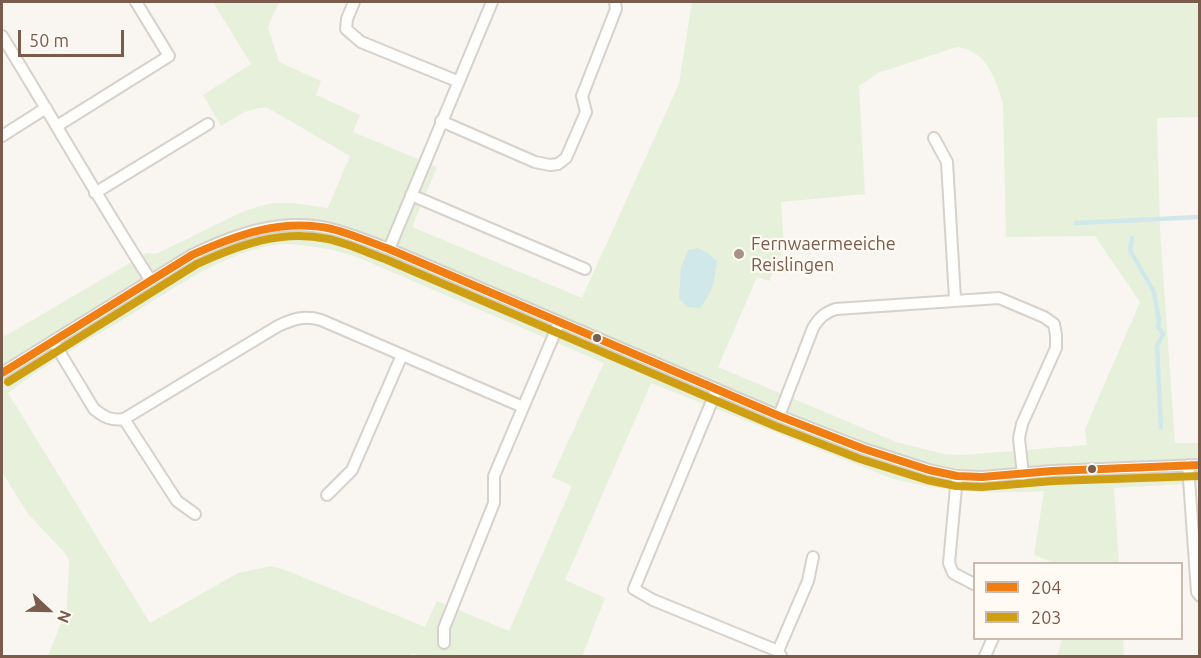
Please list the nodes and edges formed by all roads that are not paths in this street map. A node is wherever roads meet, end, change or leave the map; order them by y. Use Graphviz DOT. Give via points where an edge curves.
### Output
graph roads {
  1 [pos="136,2"];
  2 [pos="354,2"];
  3 [pos="492,2"];
  4 [pos="615,2"];
  5 [pos="2,36"];
  6 [pos="457,81"];
  7 [pos="46,108"];
  8 [pos="441,121"];
  9 [pos="208,124"];
  10 [pos="57,126"];
  11 [pos="2,136"];
  12 [pos="934,138"];
  13 [pos="95,192"];
  14 [pos="411,195"];
  15 [pos="389,249"];
  16 [pos="585,269"];
  17 [pos="151,281"];
  18 [pos="955,300"];
  19 [pos="559,323"];
  20 [pos="53,341"];
  21 [pos="402,355"];
  22 [pos="2,373"];
  23 [pos="717,389"];
  24 [pos="523,407"];
  25 [pos="779,416"];
  26 [pos="124,419"];
  27 [pos="1194,465"];
  28 [pos="1023,475"];
  29 [pos="957,476"];
  30 [pos="327,495"];
  31 [pos="195,514"];
  32 [pos="813,557"];
  33 [pos="973,583"];
  34 [pos="1200,596"];
  35 [pos="993,640"];
  36 [pos="444,643"];
  37 [pos="780,654"];
  38 [pos="985,657"];
  1 -- 10 [label="street" via="169,56"];
  2 -- 6 [label="street" via="346,28 352,36"];
  3 -- 6 [label="street"];
  4 -- 8 [label="street" via="616,9 582,96 586,112 566,158 558,164 536,162"];
  5 -- 7 [label="street"];
  6 -- 8 [label="street"];
  7 -- 10 [label="street"];
  7 -- 11 [label="street"];
  8 -- 14 [label="street"];
  9 -- 13 [label="street"];
  10 -- 13 [label="street"];
  12 -- 18 [label="street" via="946,162"];
  13 -- 17 [label="street"];
  14 -- 15 [label="street"];
  14 -- 16 [label="street"];
  15 -- 17 [label="street" via="330,229 276,226 221,241"];
  15 -- 19 [label="street"];
  17 -- 20 [label="street"];
  18 -- 25 [label="street" via="827,312 813,328"];
  18 -- 28 [label="street" via="999,298 1054,324 1056,348 1019,438"];
  19 -- 23 [label="street"];
  19 -- 24 [label="street"];
  20 -- 22 [label="street"];
  20 -- 26 [label="street" via="94,409 114,421"];
  21 -- 24 [label="street"];
  21 -- 26 [label="street" via="321,320 308,316 294,318"];
  21 -- 30 [label="street" via="352,470"];
  23 -- 25 [label="street"];
  23 -- 37 [label="street" via="634,589"];
  24 -- 36 [label="street" via="494,476 494,503 444,628"];
  25 -- 29 [label="street" via="864,449"];
  26 -- 31 [label="street" via="177,501"];
  27 -- 28 [label="street"];
  27 -- 34 [label="street"];
  28 -- 29 [label="street"];
  29 -- 33 [label="street" via="949,563 953,573"];
  32 -- 37 [label="street"];
  35 -- 38 [label="street"];
}
